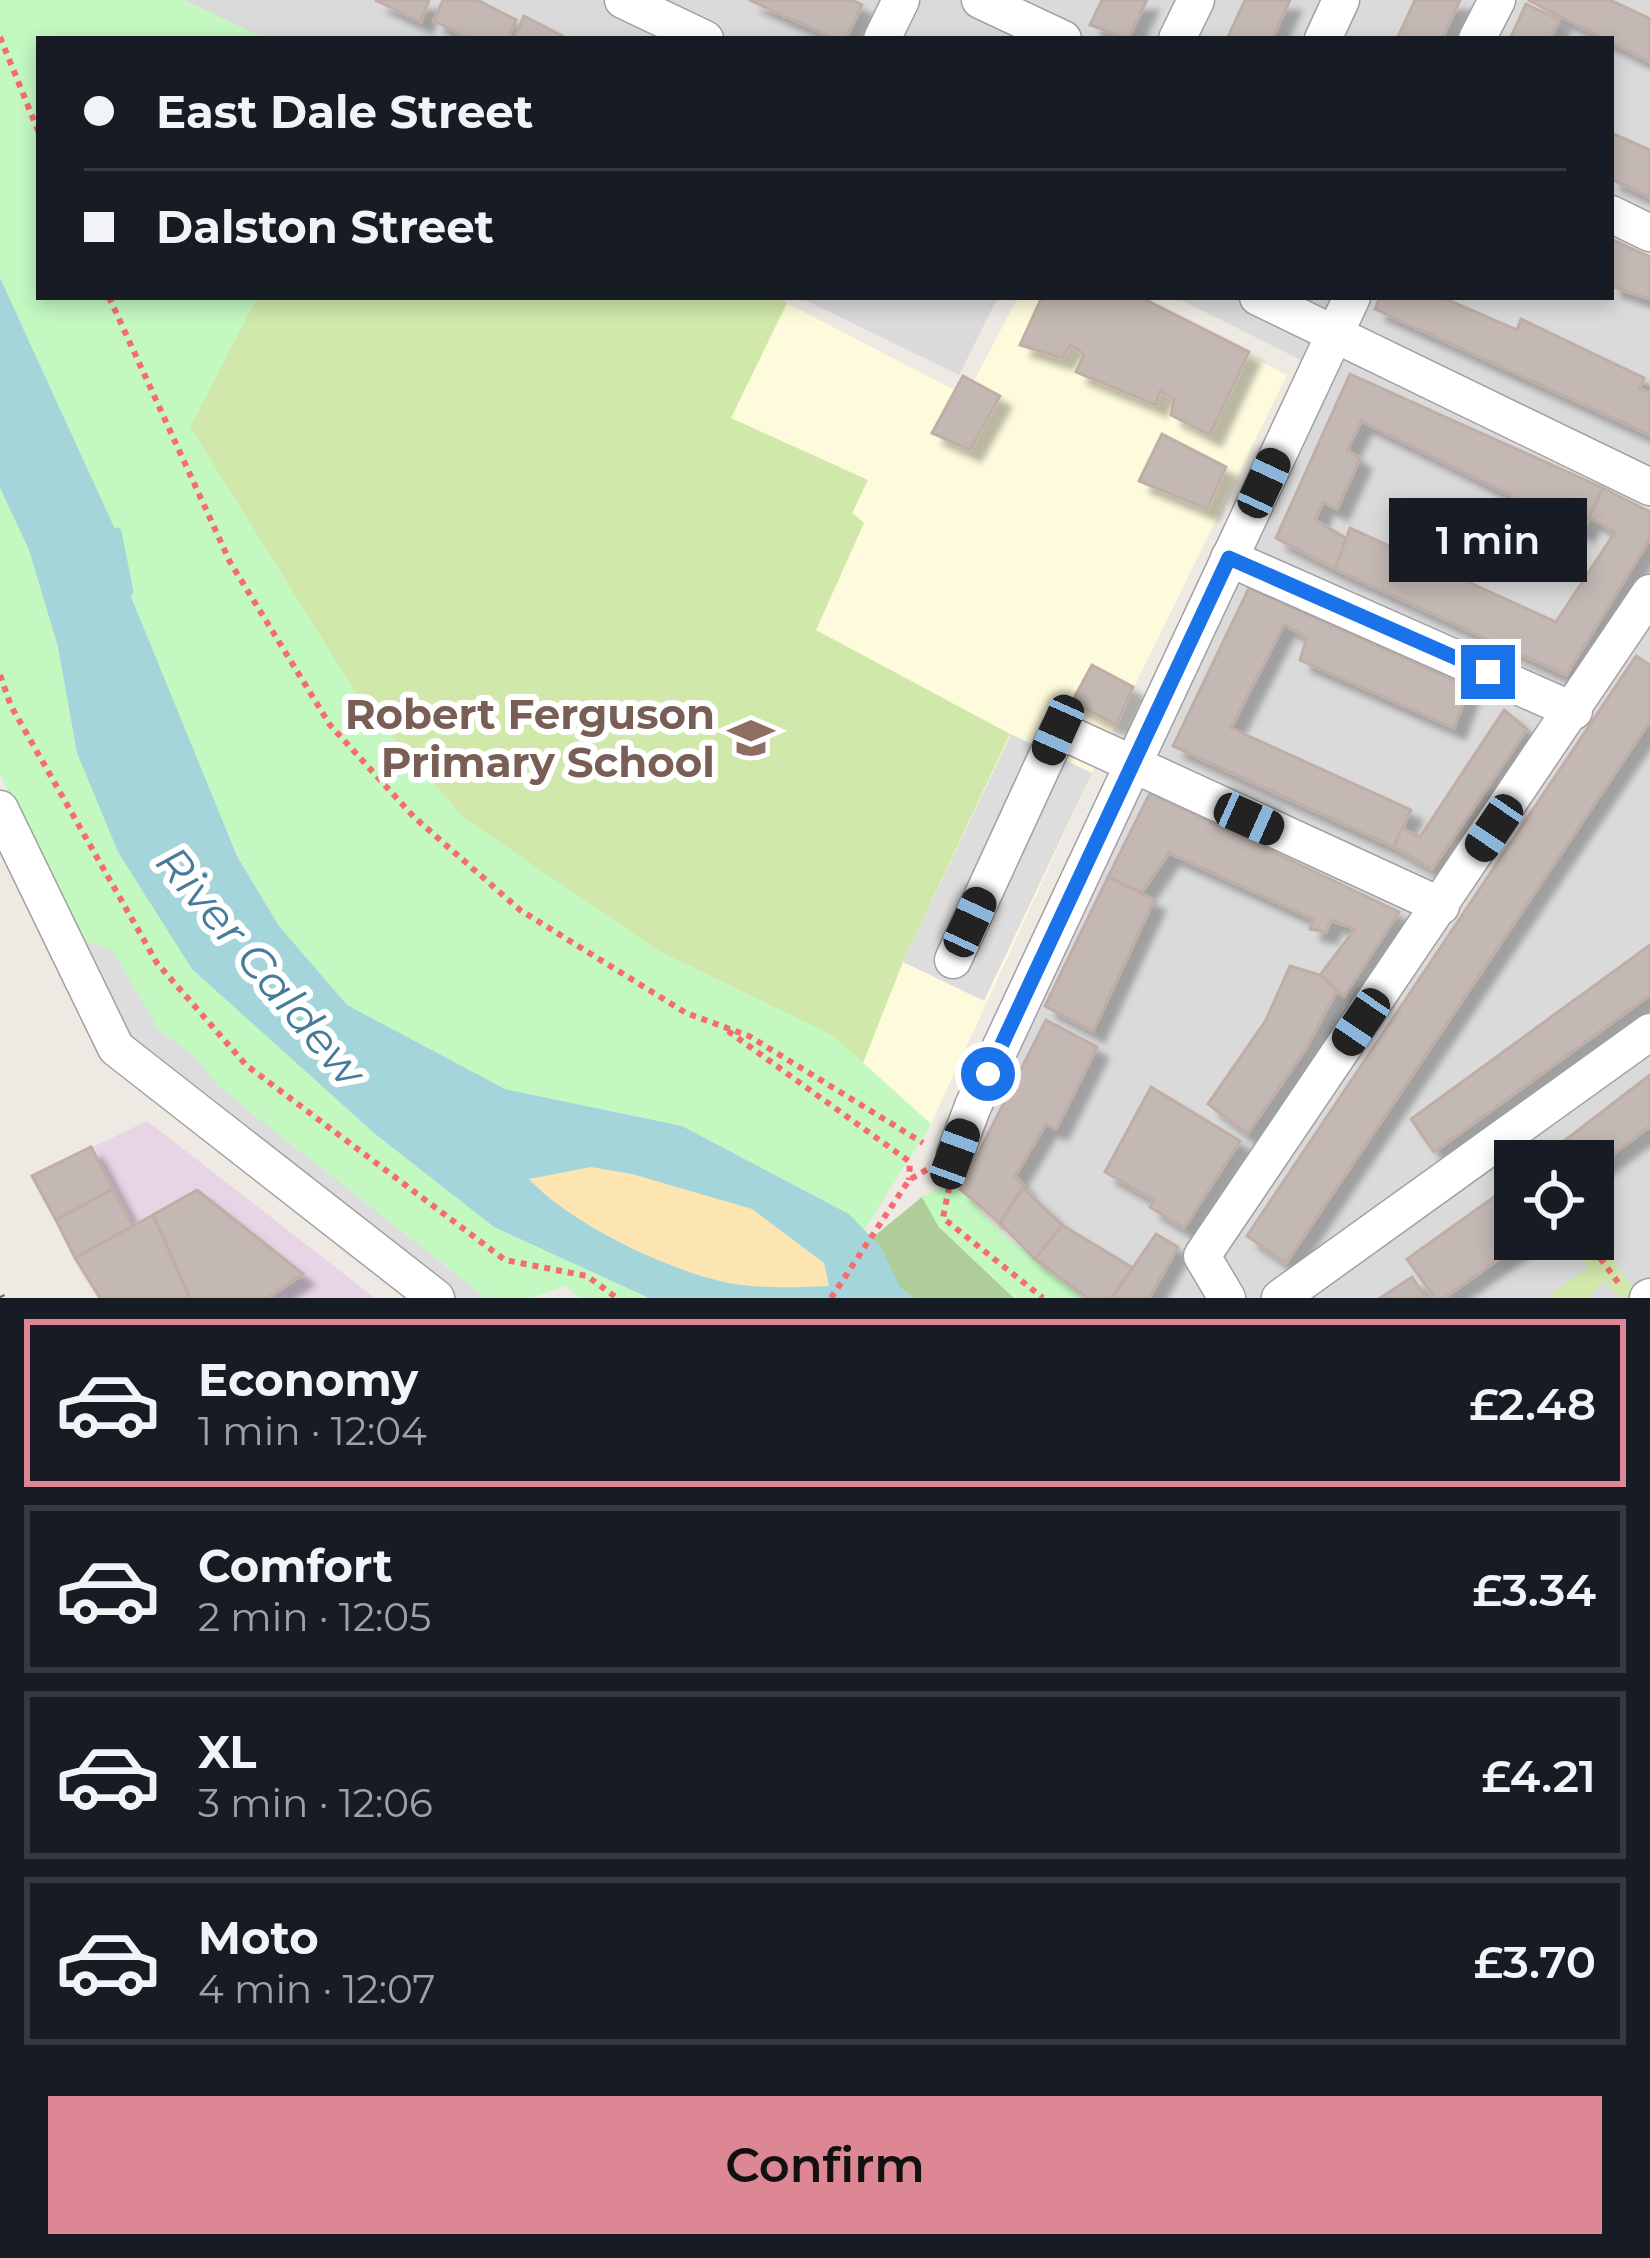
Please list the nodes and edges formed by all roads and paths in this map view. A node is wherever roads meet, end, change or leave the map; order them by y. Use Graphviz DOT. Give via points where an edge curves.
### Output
graph roads {
  1 [pos="623,0"];
  2 [pos="901,0"];
  3 [pos="980,0"];
  4 [pos="1196,0"];
  5 [pos="1341,0"];
  6 [pos="1496,0"];
  7 [pos="1045,21"];
  8 [pos="699,36"];
  9 [pos="883,36"];
  10 [pos="1178,36"];
  11 [pos="1324,36"];
  12 [pos="1478,36"];
  13 [pos="0,37"];
  14 [pos="36,126"];
  15 [pos="1614,215"];
  16 [pos="1650,233"];
  17 [pos="110,300"];
  18 [pos="1264,300"];
  19 [pos="1351,300"];
  20 [pos="1336,333"];
  21 [pos="1650,487"];
  22 [pos="1229,558"];
  23 [pos="1650,593"];
  24 [pos="0,675"];
  25 [pos="1574,711"];
  26 [pos="1133,766"];
  27 [pos="0,808"];
  28 [pos="1441,906"];
  29 [pos="953,960"];
  30 [pos="721,1026"];
  31 [pos="1650,1032"];
  32 [pos="955,1154"];
  33 [pos="1602,1260"];
  34 [pos="436,1298"];
  35 [pos="617,1298"];
  36 [pos="831,1298"];
  37 [pos="1043,1298"];
  38 [pos="1227,1298"];
  39 [pos="1280,1298"];
  40 [pos="1630,1298"];
  1 -- 8 [label="street"];
  2 -- 9 [label="street"];
  3 -- 7 [label="street"];
  4 -- 10 [label="street"];
  5 -- 11 [label="street"];
  6 -- 12 [label="street"];
  13 -- 14 [label="path"];
  15 -- 16 [label="street"];
  17 -- 30 [label="path" via="230,562 330,725 414,817 520,910 686,1013"];
  18 -- 20 [label="street"];
  19 -- 20 [label="street"];
  20 -- 21 [label="street"];
  20 -- 22 [label="street"];
  22 -- 25 [label="street"];
  22 -- 26 [label="street"];
  23 -- 25 [label="street"];
  24 -- 35 [label="path" via="10,706 157,963 247,1066 505,1260 587,1276"];
  25 -- 28 [label="street"];
  26 -- 28 [label="street"];
  26 -- 29 [label="street" via="1058,730"];
  26 -- 32 [label="street"];
  27 -- 34 [label="street" via="116,1048"];
  28 -- 38 [label="street" via="1202,1256"];
  30 -- 32 [label="path"];
  30 -- 36 [label="path" via="910,1162 909,1180"];
  31 -- 39 [label="street"];
  32 -- 37 [label="path" via="943,1218"];
  33 -- 40 [label="path"];
}
